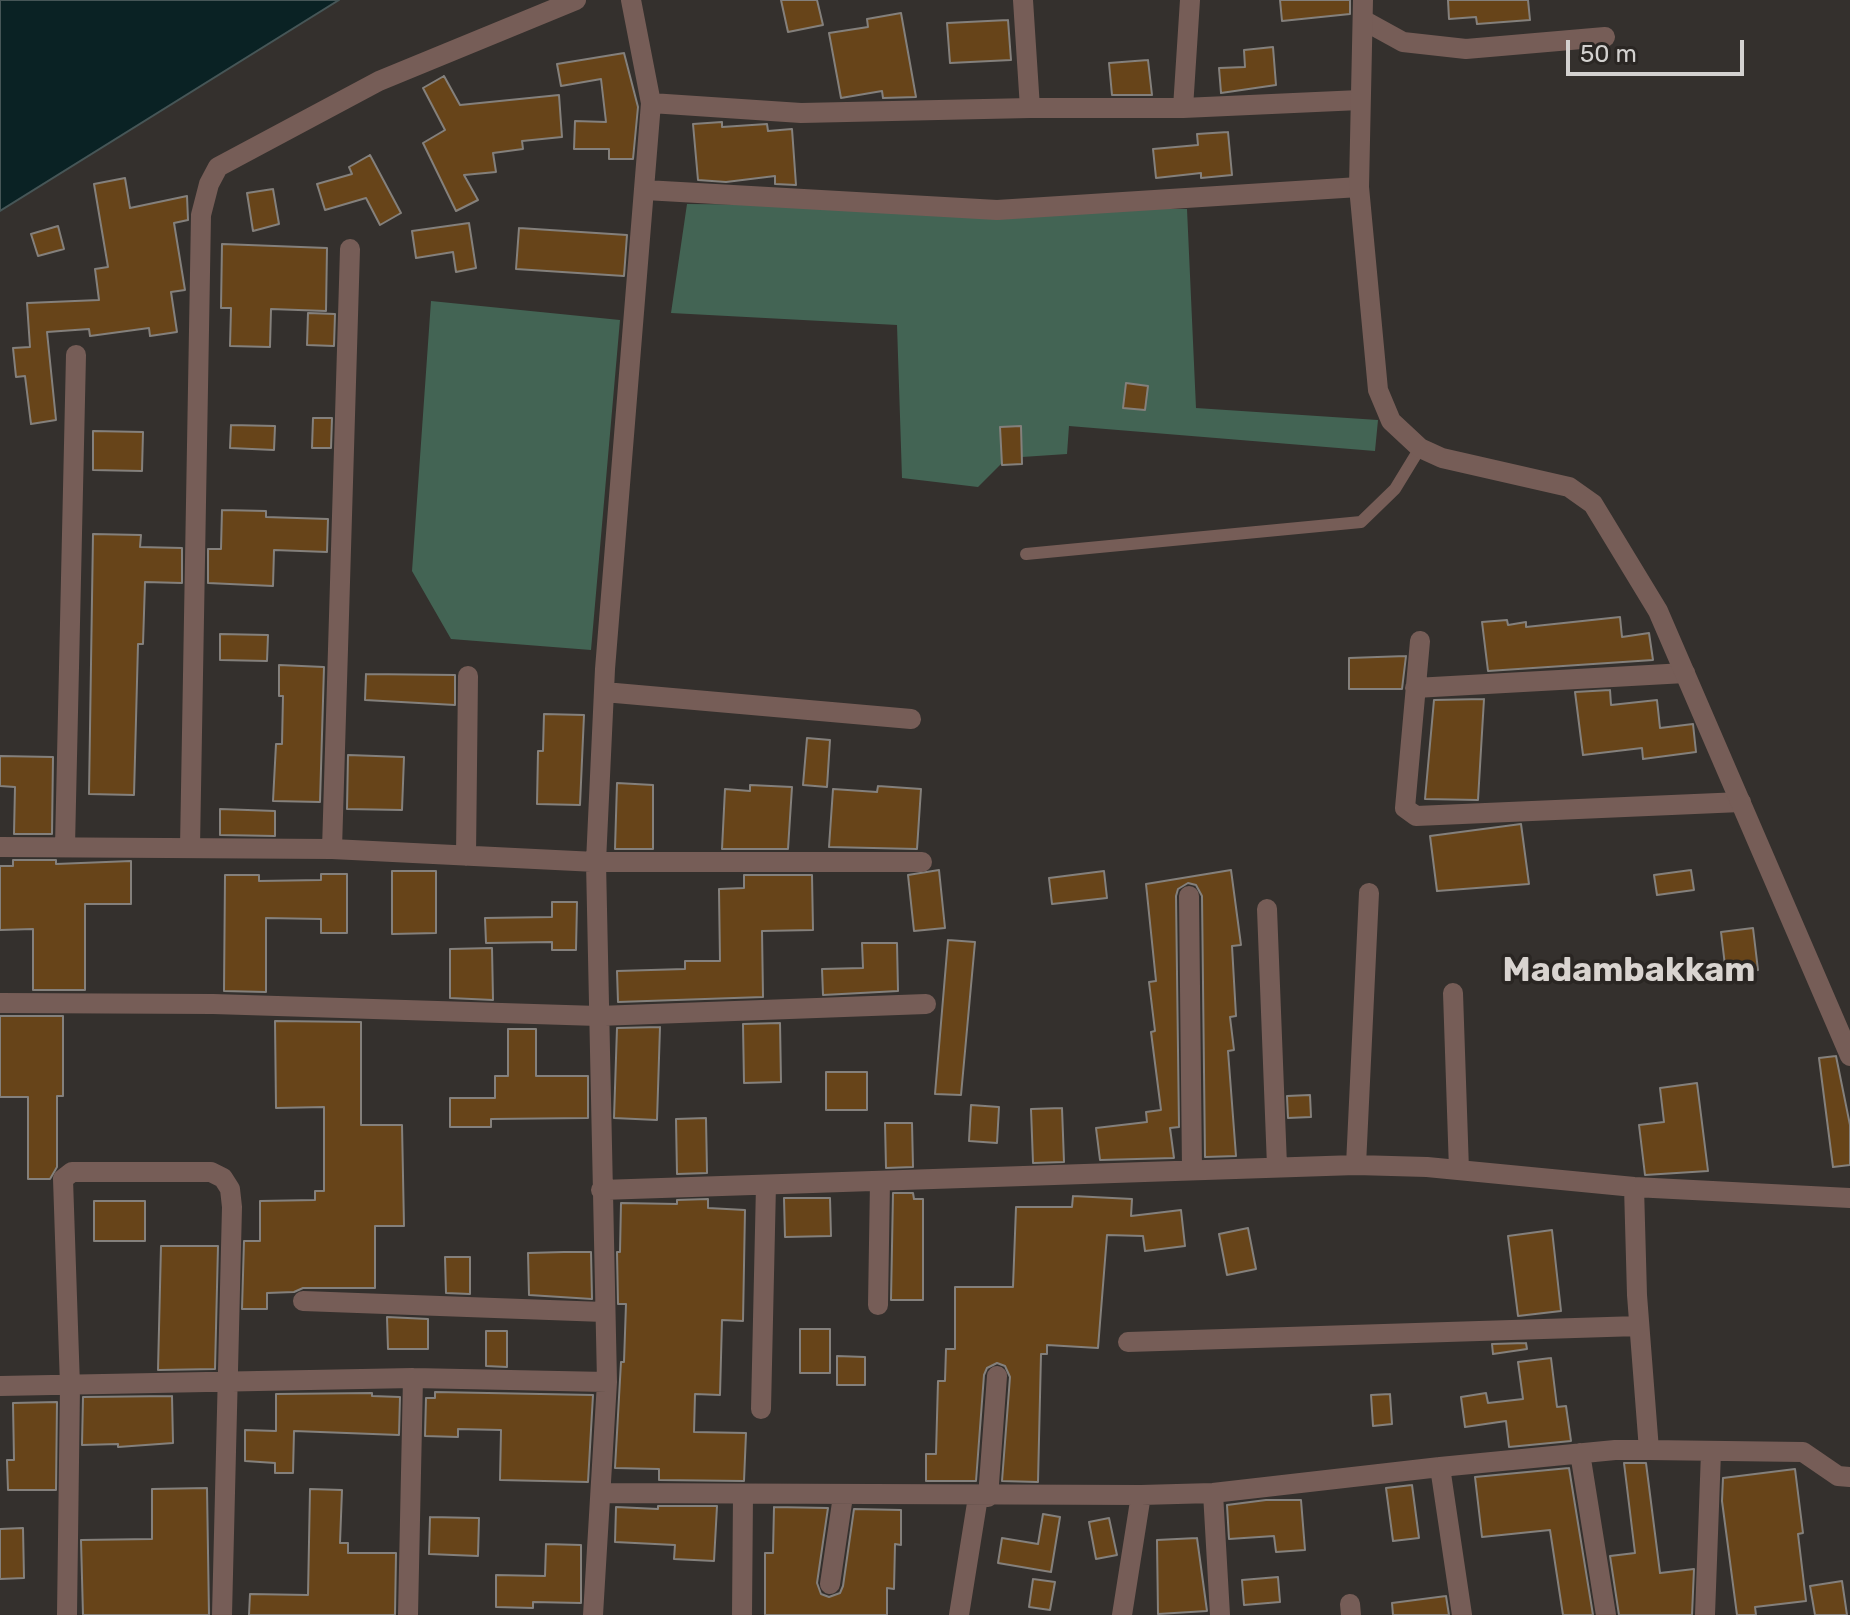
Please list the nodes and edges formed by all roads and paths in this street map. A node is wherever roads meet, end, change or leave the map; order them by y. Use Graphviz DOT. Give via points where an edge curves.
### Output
graph roads {
  1 [pos="576,0"];
  2 [pos="631,0"];
  3 [pos="1023,0"];
  4 [pos="1190,0"];
  5 [pos="1363,10"];
  6 [pos="1605,37"];
  7 [pos="1360,100"];
  8 [pos="651,103"];
  9 [pos="1030,108"];
  10 [pos="1183,108"];
  11 [pos="1359,187"];
  12 [pos="645,190"];
  13 [pos="350,249"];
  14 [pos="76,355"];
  15 [pos="1420,448"];
  16 [pos="1026,554"];
  17 [pos="1420,641"];
  18 [pos="1685,673"];
  19 [pos="468,676"];
  20 [pos="1415,688"];
  21 [pos="604,692"];
  22 [pos="911,719"];
  23 [pos="1741,802"];
  24 [pos="65,846"];
  25 [pos="0,847"];
  26 [pos="190,847"];
  27 [pos="332,849"];
  28 [pos="466,856"];
  29 [pos="596,862"];
  30 [pos="922,862"];
  31 [pos="1369,893"];
  32 [pos="1189,896"];
  33 [pos="1267,909"];
  34 [pos="1453,993"];
  35 [pos="0,1003"];
  36 [pos="926,1004"];
  37 [pos="598,1016"];
  38 [pos="1850,1056"];
  39 [pos="1356,1165"];
  40 [pos="1277,1166"];
  41 [pos="1192,1170"];
  42 [pos="1459,1170"];
  43 [pos="880,1181"];
  44 [pos="766,1185"];
  45 [pos="1634,1187"];
  46 [pos="601,1190"];
  47 [pos="1850,1198"];
  48 [pos="303,1301"];
  49 [pos="878,1305"];
  50 [pos="604,1312"];
  51 [pos="1639,1326"];
  52 [pos="1128,1342"];
  53 [pos="997,1376"];
  54 [pos="413,1378"];
  55 [pos="607,1382"];
  56 [pos="228,1383"];
  57 [pos="0,1386"];
  58 [pos="70,1386"];
  59 [pos="761,1409"];
  60 [pos="1649,1450"];
  61 [pos="1711,1452"];
  62 [pos="1580,1453"];
  63 [pos="1440,1467"];
  64 [pos="1850,1477"];
  65 [pos="603,1493"];
  66 [pos="1213,1493"];
  67 [pos="743,1495"];
  68 [pos="1141,1495"];
  69 [pos="843,1496"];
  70 [pos="983,1497"];
  71 [pos="830,1584"];
  72 [pos="67,1615"];
  73 [pos="222,1615"];
  74 [pos="408,1615"];
  75 [pos="593,1615"];
  76 [pos="742,1615"];
  77 [pos="959,1615"];
  78 [pos="1122,1615"];
  79 [pos="1220,1615"];
  80 [pos="1462,1615"];
  81 [pos="1606,1615"];
  82 [pos="1705,1615"];
  1 -- 26 [label="street" via="379,81 218,167 209,184 201,215"];
  2 -- 8 [label="street"];
  3 -- 9 [label="street"];
  4 -- 10 [label="street"];
  5 -- 6 [label="street" via="1403,42 1466,49"];
  5 -- 7 [label="street"];
  7 -- 10 [label="street"];
  7 -- 11 [label="street"];
  8 -- 9 [label="street" via="801,113"];
  8 -- 12 [label="street"];
  9 -- 10 [label="street"];
  11 -- 12 [label="street" via="997,210"];
  11 -- 15 [label="street" via="1378,390 1391,421"];
  12 -- 21 [label="street"];
  13 -- 27 [label="street"];
  14 -- 24 [label="street"];
  15 -- 16 [label="lane" via="1395,489 1361,522"];
  15 -- 18 [label="street" via="1442,458 1569,487 1593,504 1658,611"];
  17 -- 20 [label="street"];
  18 -- 20 [label="street"];
  18 -- 23 [label="street"];
  19 -- 28 [label="street"];
  20 -- 23 [label="street" via="1405,808 1416,816"];
  21 -- 22 [label="street"];
  21 -- 29 [label="street"];
  23 -- 38 [label="street"];
  24 -- 25 [label="street"];
  24 -- 26 [label="street"];
  26 -- 27 [label="street"];
  27 -- 28 [label="street"];
  28 -- 29 [label="street"];
  29 -- 30 [label="street"];
  29 -- 37 [label="street"];
  31 -- 39 [label="street"];
  32 -- 41 [label="street"];
  33 -- 40 [label="street"];
  34 -- 42 [label="street"];
  35 -- 37 [label="street"];
  36 -- 37 [label="street"];
  37 -- 46 [label="street"];
  39 -- 40 [label="street"];
  39 -- 42 [label="street"];
  40 -- 41 [label="street"];
  41 -- 43 [label="street"];
  42 -- 45 [label="street"];
  43 -- 44 [label="street"];
  43 -- 49 [label="street"];
  44 -- 46 [label="street"];
  44 -- 59 [label="street"];
  45 -- 47 [label="street"];
  45 -- 51 [label="street"];
  46 -- 50 [label="street"];
  48 -- 50 [label="street"];
  50 -- 55 [label="street"];
  51 -- 52 [label="street"];
  51 -- 60 [label="street"];
  53 -- 70 [label="street"];
  54 -- 55 [label="street"];
  54 -- 56 [label="street"];
  54 -- 74 [label="street"];
  55 -- 65 [label="street"];
  56 -- 58 [label="street"];
  56 -- 58 [label="street" via="232,1207 223,1178 211,1172 72,1172 62,1188"];
  56 -- 73 [label="street"];
  57 -- 58 [label="street"];
  58 -- 72 [label="street"];
  60 -- 61 [label="street"];
  60 -- 62 [label="street"];
  61 -- 64 [label="street" via="1803,1452 1838,1476"];
  61 -- 82 [label="street"];
  62 -- 63 [label="street"];
  62 -- 81 [label="street"];
  63 -- 66 [label="street"];
  63 -- 80 [label="street"];
  65 -- 67 [label="street"];
  65 -- 75 [label="street"];
  66 -- 68 [label="street"];
  66 -- 79 [label="street"];
  67 -- 69 [label="street"];
  67 -- 76 [label="street"];
  68 -- 70 [label="street"];
  68 -- 78 [label="street"];
  69 -- 70 [label="street"];
  69 -- 71 [label="street"];
  70 -- 77 [label="street"];
}
